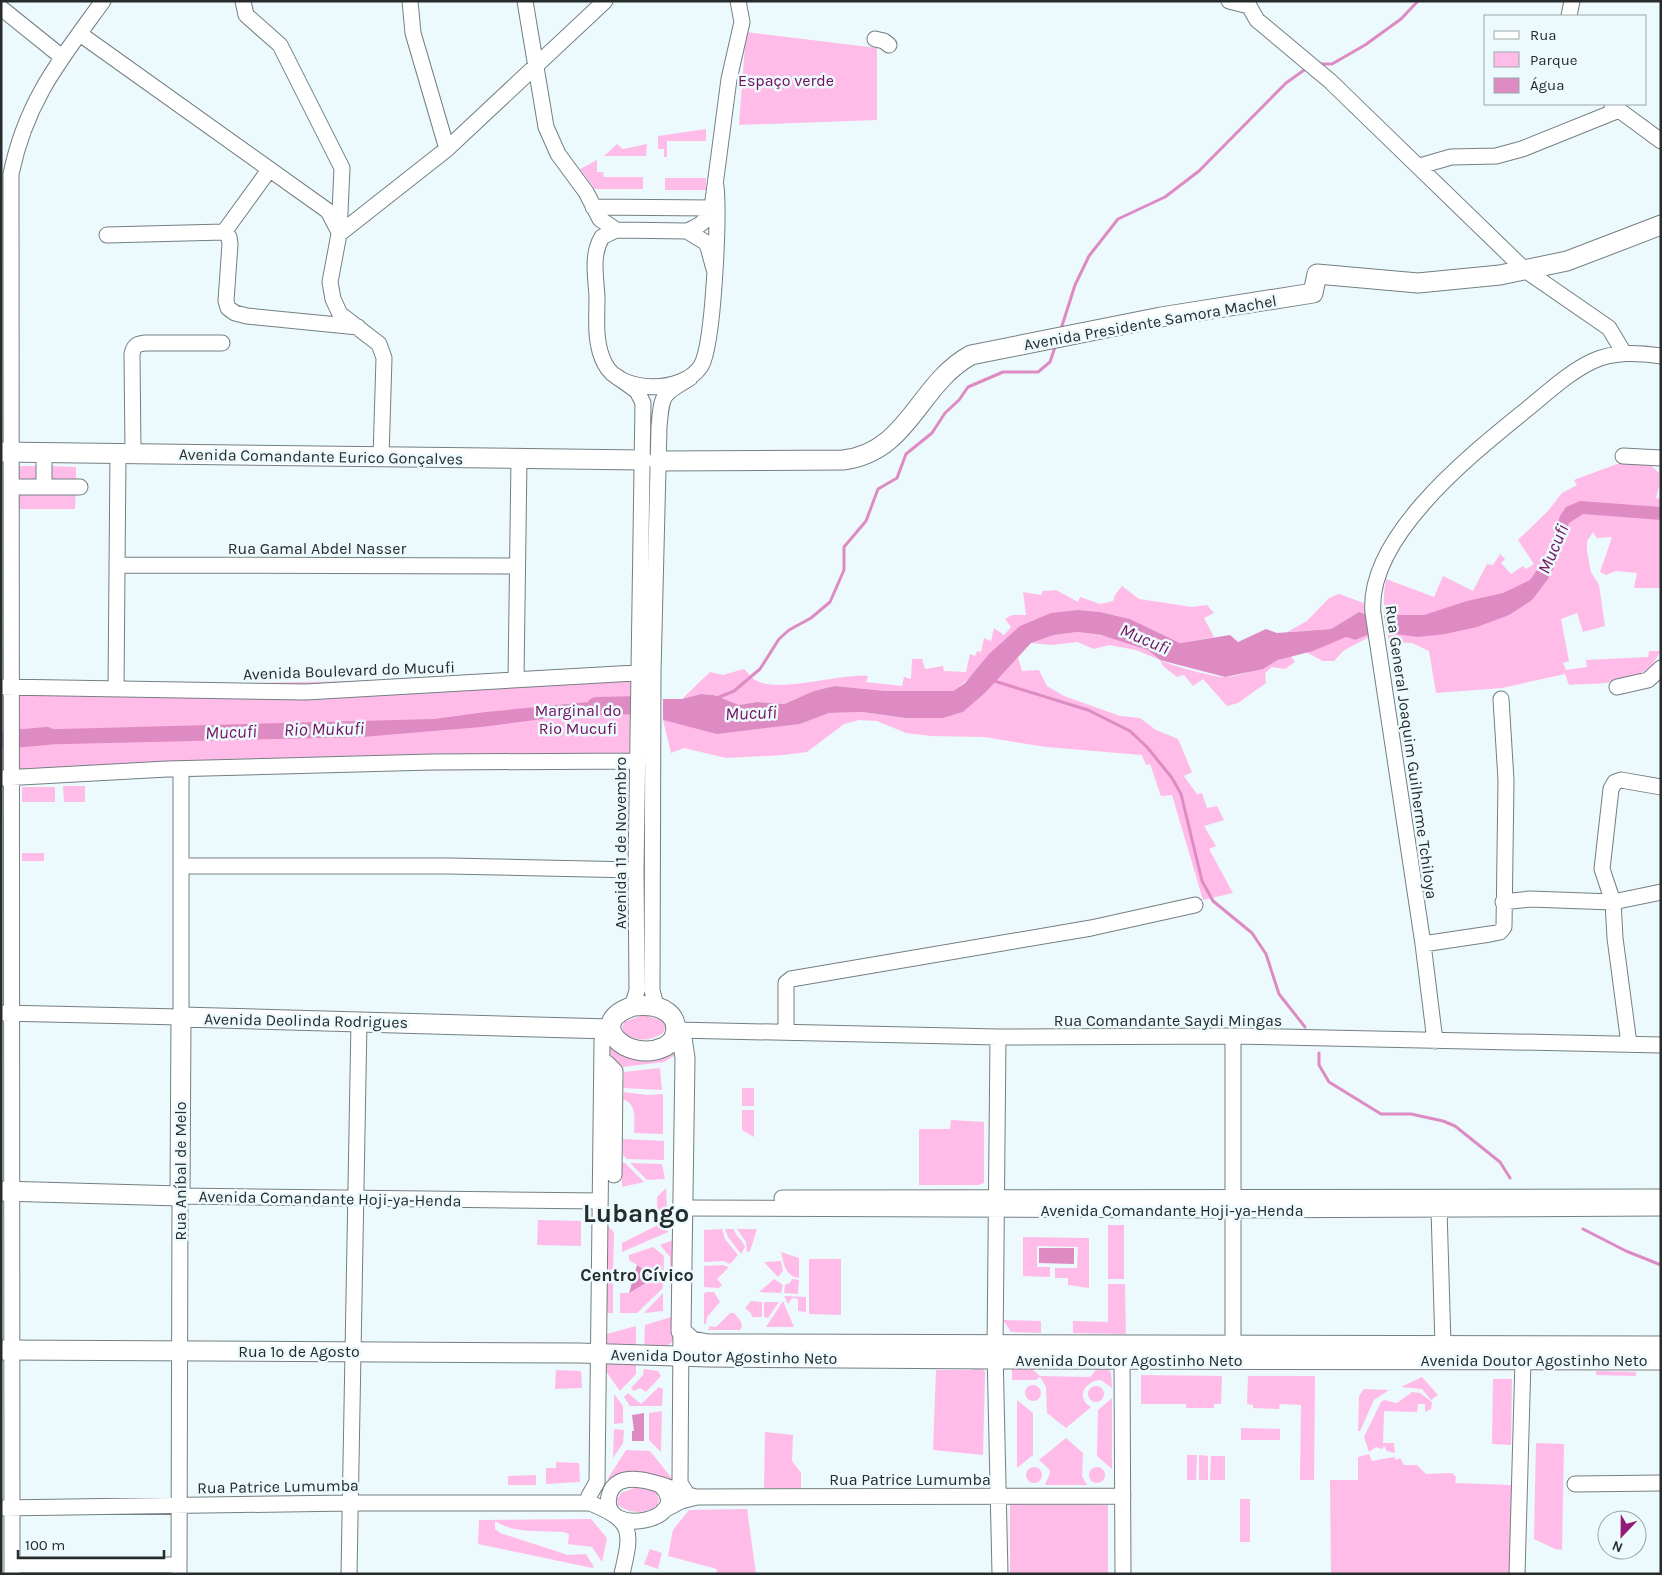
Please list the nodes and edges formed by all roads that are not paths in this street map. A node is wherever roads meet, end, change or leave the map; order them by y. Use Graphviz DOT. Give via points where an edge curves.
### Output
graph roads {
  1 [pos="103,1"];
  2 [pos="242,1"];
  3 [pos="410,1"];
  4 [pos="525,1"];
  5 [pos="605,1"];
  6 [pos="738,1"];
  7 [pos="1230,1"];
  8 [pos="1572,1"];
  9 [pos="1249,4"];
  10 [pos="1,8"];
  11 [pos="1569,15"];
  12 [pos="80,34"];
  13 [pos="875,39"];
  14 [pos="889,45"];
  15 [pos="62,57"];
  16 [pos="536,68"];
  17 [pos="1615,107"];
  18 [pos="1661,141"];
  19 [pos="447,149"];
  20 [pos="1420,166"];
  21 [pos="269,170"];
  22 [pos="716,186"];
  23 [pos="592,204"];
  24 [pos="712,208"];
  25 [pos="1661,225"];
  26 [pos="616,230"];
  27 [pos="687,231"];
  28 [pos="224,232"];
  29 [pos="339,234"];
  30 [pos="107,235"];
  31 [pos="595,254"];
  32 [pos="714,270"];
  33 [pos="1525,270"];
  34 [pos="360,328"];
  35 [pos="222,343"];
  36 [pos="1624,353"];
  37 [pos="1661,356"];
  38 [pos="616,376"];
  39 [pos="690,378"];
  40 [pos="7,452"];
  41 [pos="44,452"];
  42 [pos="126,453"];
  43 [pos="1623,456"];
  44 [pos="381,457"];
  45 [pos="1661,458"];
  46 [pos="519,459"];
  47 [pos="650,460"];
  48 [pos="12,487"];
  49 [pos="44,487"];
  50 [pos="80,487"];
  51 [pos="7,562"];
  52 [pos="116,565"];
  53 [pos="517,566"];
  54 [pos="1661,668"];
  55 [pos="646,672"];
  56 [pos="516,679"];
  57 [pos="6,686"];
  58 [pos="1617,688"];
  59 [pos="116,689"];
  60 [pos="1501,699"];
  61 [pos="645,724"];
  62 [pos="638,761"];
  63 [pos="181,769"];
  64 [pos="8,772"];
  65 [pos="1661,787"];
  66 [pos="181,866"];
  67 [pos="636,870"];
  68 [pos="1661,892"];
  69 [pos="1504,902"];
  70 [pos="1613,902"];
  71 [pos="1195,905"];
  72 [pos="1423,944"];
  73 [pos="624,1009"];
  74 [pos="662,1010"];
  75 [pos="7,1014"];
  76 [pos="181,1017"];
  77 [pos="359,1021"];
  78 [pos="610,1029"];
  79 [pos="676,1030"];
  80 [pos="786,1031"];
  81 [pos="1233,1036"];
  82 [pos="998,1037"];
  83 [pos="1435,1040"];
  84 [pos="1629,1044"];
  85 [pos="1661,1045"];
  86 [pos="614,1175"];
  87 [pos="7,1192"];
  88 [pos="180,1196"];
  89 [pos="1661,1197"];
  90 [pos="356,1198"];
  91 [pos="600,1201"];
  92 [pos="683,1203"];
  93 [pos="996,1203"];
  94 [pos="1233,1204"];
  95 [pos="1661,1208"];
  96 [pos="1439,1209"];
  97 [pos="681,1331"];
  98 [pos="1442,1345"];
  99 [pos="1661,1346"];
  100 [pos="7,1350"];
  101 [pos="180,1350"];
  102 [pos="353,1352"];
  103 [pos="995,1352"];
  104 [pos="597,1353"];
  105 [pos="1233,1353"];
  106 [pos="681,1357"];
  107 [pos="1122,1360"];
  108 [pos="1523,1360"];
  109 [pos="1661,1360"];
  110 [pos="597,1482"];
  111 [pos="1661,1483"];
  112 [pos="659,1484"];
  113 [pos="1575,1484"];
  114 [pos="610,1492"];
  115 [pos="589,1496"];
  116 [pos="692,1496"];
  117 [pos="1000,1496"];
  118 [pos="1123,1496"];
  119 [pos="556,1502"];
  120 [pos="350,1503"];
  121 [pos="180,1505"];
  122 [pos="7,1508"];
  123 [pos="660,1514"];
  124 [pos="615,1515"];
  125 [pos="179,1569"];
  126 [pos="12,1570"];
  127 [pos="349,1574"];
  128 [pos="622,1574"];
  129 [pos="629,1574"];
  130 [pos="1000,1574"];
  131 [pos="1123,1574"];
  132 [pos="1517,1574"];
  1 -- 12 [label="street"];
  2 -- 29 [label="street" via="246,14 280,45 342,168"];
  3 -- 19 [label="street" via="414,33"];
  4 -- 16 [label="street"];
  5 -- 16 [label="street"];
  6 -- 22 [label="street" via="742,22 729,79"];
  7 -- 9 [label="street"];
  8 -- 11 [label="street"];
  9 -- 20 [label="street" via="1257,20 1330,81"];
  10 -- 15 [label="street"];
  12 -- 15 [label="street"];
  12 -- 21 [label="street"];
  13 -- 14 [label="street"];
  15 -- 40 [label="street" via="24,124 11,174"];
  16 -- 19 [label="street"];
  16 -- 23 [label="street" via="551,143"];
  17 -- 18 [label="street"];
  17 -- 20 [label="street" via="1522,149 1496,156 1451,156"];
  19 -- 29 [label="street"];
  20 -- 33 [label="street"];
  21 -- 28 [label="street"];
  21 -- 29 [label="street" via="328,211"];
  22 -- 24 [label="street"];
  22 -- 32 [label="street" via="718,208"];
  23 -- 24 [label="street"];
  23 -- 26 [label="street" via="600,219"];
  23 -- 31 [label="street"];
  24 -- 27 [label="street" via="699,227"];
  25 -- 33 [label="main road, Avenida Presidente Samora Machel" via="1567,261"];
  26 -- 27 [label="street"];
  26 -- 31 [label="street" via="602,237"];
  27 -- 32 [label="street" via="708,247"];
  28 -- 30 [label="street"];
  28 -- 34 [label="street" via="230,244 226,301 228,308 235,313"];
  29 -- 34 [label="street" via="330,282 333,299 340,314"];
  31 -- 38 [label="street" via="598,345 605,364"];
  32 -- 39 [label="street" via="705,357"];
  33 -- 36 [label="street" via="1609,328"];
  33 -- 47 [label="main road, Avenida Presidente Samora Machel" via="1418,283 1317,274 1313,293 1161,317 970,355 944,374 892,439 863,457 844,460"];
  34 -- 44 [label="street" via="379,344 384,358"];
  35 -- 42 [label="street" via="146,343 134,347"];
  36 -- 37 [label="street, Rua General Joaquim Guilherme Tchiloya"];
  36 -- 72 [label="street, Rua General Joaquim Guilherme Tchiloya" via="1594,360 1571,374 1484,443 1416,512 1395,541 1377,577 1372,597 1373,613"];
  38 -- 39 [label="street" via="638,385 652,386 668,386"];
  38 -- 47 [label="street, Avenida 11 de Novembro" via="641,397"];
  39 -- 47 [label="street, Avenida 11 de Novembro" via="663,397"];
  40 -- 41 [label="main road, Avenida Comandante Eurico Gonçalves"];
  40 -- 48 [label="street"];
  41 -- 42 [label="main road, Avenida Comandante Eurico Gonçalves"];
  41 -- 49 [label="street"];
  42 -- 44 [label="main road, Avenida Comandante Eurico Gonçalves"];
  42 -- 52 [label="street"];
  43 -- 45 [label="street"];
  44 -- 46 [label="main road, Avenida Comandante Eurico Gonçalves"];
  46 -- 47 [label="main road, Avenida Comandante Eurico Gonçalves"];
  46 -- 53 [label="street"];
  47 -- 55 [label="street, Avenida 11 de Novembro"];
  48 -- 49 [label="street"];
  48 -- 51 [label="street"];
  49 -- 50 [label="street"];
  51 -- 57 [label="street"];
  52 -- 53 [label="street, Rua Gamal Abdel Nasser"];
  52 -- 59 [label="street"];
  53 -- 56 [label="street"];
  54 -- 58 [label="street" via="1648,680"];
  55 -- 56 [label="street, Avenida Boulevard do Mucufi"];
  55 -- 61 [label="street, Avenida 11 de Novembro"];
  56 -- 59 [label="street, Avenida Boulevard do Mucufi" via="306,692"];
  57 -- 59 [label="street, Avenida Boulevard do Mucufi"];
  57 -- 64 [label="street" via="11,702"];
  60 -- 69 [label="street" via="1506,780"];
  61 -- 62 [label="street, Avenida 11 de Novembro"];
  61 -- 74 [label="street, Avenida 11 de Novembro" via="652,990 655,1002"];
  62 -- 63 [label="street"];
  62 -- 67 [label="street, Avenida 11 de Novembro"];
  63 -- 64 [label="street"];
  63 -- 66 [label="street, Rua Aníbal de Melo"];
  64 -- 75 [label="street"];
  65 -- 70 [label="street" via="1621,780 1615,782 1611,789 1602,869"];
  66 -- 67 [label="street"];
  66 -- 76 [label="street, Rua Aníbal de Melo"];
  67 -- 73 [label="street, Avenida 11 de Novembro" via="637,991 633,1002"];
  68 -- 70 [label="street"];
  69 -- 70 [label="street" via="1530,899"];
  69 -- 72 [label="street" via="1504,927 1500,932"];
  70 -- 84 [label="street"];
  71 -- 80 [label="street" via="994,946 791,978 786,983"];
  72 -- 83 [label="street, Rua General Joaquim Guilherme Tchiloya"];
  73 -- 74 [label="main road" via="644,1005"];
  73 -- 78 [label="main road" via="614,1017"];
  74 -- 79 [label="main road" via="672,1017"];
  75 -- 76 [label="street, Avenida Deolinda Rodrigues"];
  75 -- 87 [label="street"];
  76 -- 77 [label="main road, Avenida Deolinda Rodrigues"];
  76 -- 88 [label="main road, Rua Aníbal de Melo"];
  77 -- 78 [label="main road, Avenida Deolinda Rodrigues"];
  77 -- 90 [label="street"];
  78 -- 79 [label="main road" via="620,1045 643,1050 657,1050 668,1045"];
  78 -- 91 [label="street" via="602,1042"];
  79 -- 80 [label="street, Rua Comandante Saydi Mingas"];
  79 -- 92 [label="main road" via="682,1038 684,1058"];
  80 -- 82 [label="street, Rua Comandante Saydi Mingas"];
  81 -- 82 [label="street, Rua Comandante Saydi Mingas"];
  81 -- 83 [label="street, Rua Comandante Saydi Mingas"];
  81 -- 94 [label="street"];
  82 -- 93 [label="street"];
  83 -- 84 [label="street, Rua Comandante Saydi Mingas"];
  84 -- 85 [label="street, Rua Comandante Saydi Mingas"];
  86 -- 86 [label="street" via="606,1167 607,1062 615,1071"];
  87 -- 88 [label="main road, Avenida Comandante Hoji-ya-Henda"];
  87 -- 100 [label="street"];
  88 -- 90 [label="street, Avenida Comandante Hoji-ya-Henda"];
  88 -- 101 [label="street, Rua Aníbal de Melo"];
  89 -- 94 [label="street, Avenida Comandante Hoji-ya-Henda"];
  90 -- 91 [label="street, Avenida Comandante Hoji-ya-Henda"];
  90 -- 102 [label="street"];
  91 -- 104 [label="street"];
  92 -- 93 [label="street, Avenida Comandante Hoji-ya-Henda"];
  92 -- 97 [label="main road"];
  93 -- 94 [label="street, Avenida Comandante Hoji-ya-Henda"];
  93 -- 103 [label="street"];
  94 -- 96 [label="street, Avenida Comandante Hoji-ya-Henda"];
  94 -- 105 [label="street"];
  95 -- 96 [label="street, Avenida Comandante Hoji-ya-Henda"];
  96 -- 98 [label="street"];
  97 -- 103 [label="main road, Avenida Doutor Agostinho Neto" via="692,1342 708,1344"];
  97 -- 106 [label="street"];
  98 -- 99 [label="main road, Avenida Doutor Agostinho Neto"];
  98 -- 105 [label="main road, Avenida Doutor Agostinho Neto"];
  100 -- 101 [label="main road, Rua 1º de Agosto"];
  100 -- 122 [label="street"];
  101 -- 102 [label="main road, Rua 1º de Agosto"];
  101 -- 121 [label="street, Rua Aníbal de Melo"];
  102 -- 104 [label="main road, Rua 1º de Agosto"];
  102 -- 120 [label="street"];
  103 -- 105 [label="main road, Avenida Doutor Agostinho Neto"];
  103 -- 106 [label="main road, Avenida Doutor Agostinho Neto"];
  103 -- 107 [label="main road, Avenida Doutor Agostinho Neto"];
  103 -- 117 [label="street"];
  104 -- 106 [label="main road, Avenida Doutor Agostinho Neto"];
  104 -- 110 [label="street"];
  105 -- 107 [label="main road, Avenida Doutor Agostinho Neto"];
  105 -- 108 [label="main road, Avenida Doutor Agostinho Neto"];
  106 -- 116 [label="street" via="680,1483"];
  107 -- 118 [label="street"];
  108 -- 109 [label="main road, Avenida Doutor Agostinho Neto"];
  108 -- 132 [label="street"];
  110 -- 114 [label="street"];
  110 -- 115 [label="street"];
  111 -- 113 [label="street"];
  112 -- 114 [label="street" via="627,1480 614,1486"];
  112 -- 116 [label="street, Rua Patrice Lumumba"];
  112 -- 123 [label="street" via="668,1499"];
  114 -- 115 [label="street, Rua Patrice Lumumba"];
  114 -- 124 [label="street" via="608,1504"];
  115 -- 119 [label="street, Rua Patrice Lumumba"];
  116 -- 117 [label="street, Rua Patrice Lumumba"];
  116 -- 123 [label="street, Rua Patrice Lumumba"];
  117 -- 118 [label="street, Rua Patrice Lumumba"];
  117 -- 130 [label="street"];
  118 -- 131 [label="street"];
  119 -- 120 [label="street, Rua Patrice Lumumba"];
  119 -- 124 [label="street, Rua Patrice Lumumba" via="590,1503"];
  120 -- 121 [label="street, Rua Patrice Lumumba"];
  120 -- 127 [label="street"];
  121 -- 122 [label="street, Rua Patrice Lumumba"];
  121 -- 125 [label="street, Rua Aníbal de Melo"];
  122 -- 126 [label="street"];
  123 -- 124 [label="street" via="638,1522"];
  123 -- 129 [label="street" via="643,1528"];
  124 -- 128 [label="street" via="629,1534"];
  125 -- 126 [label="street"];
}
